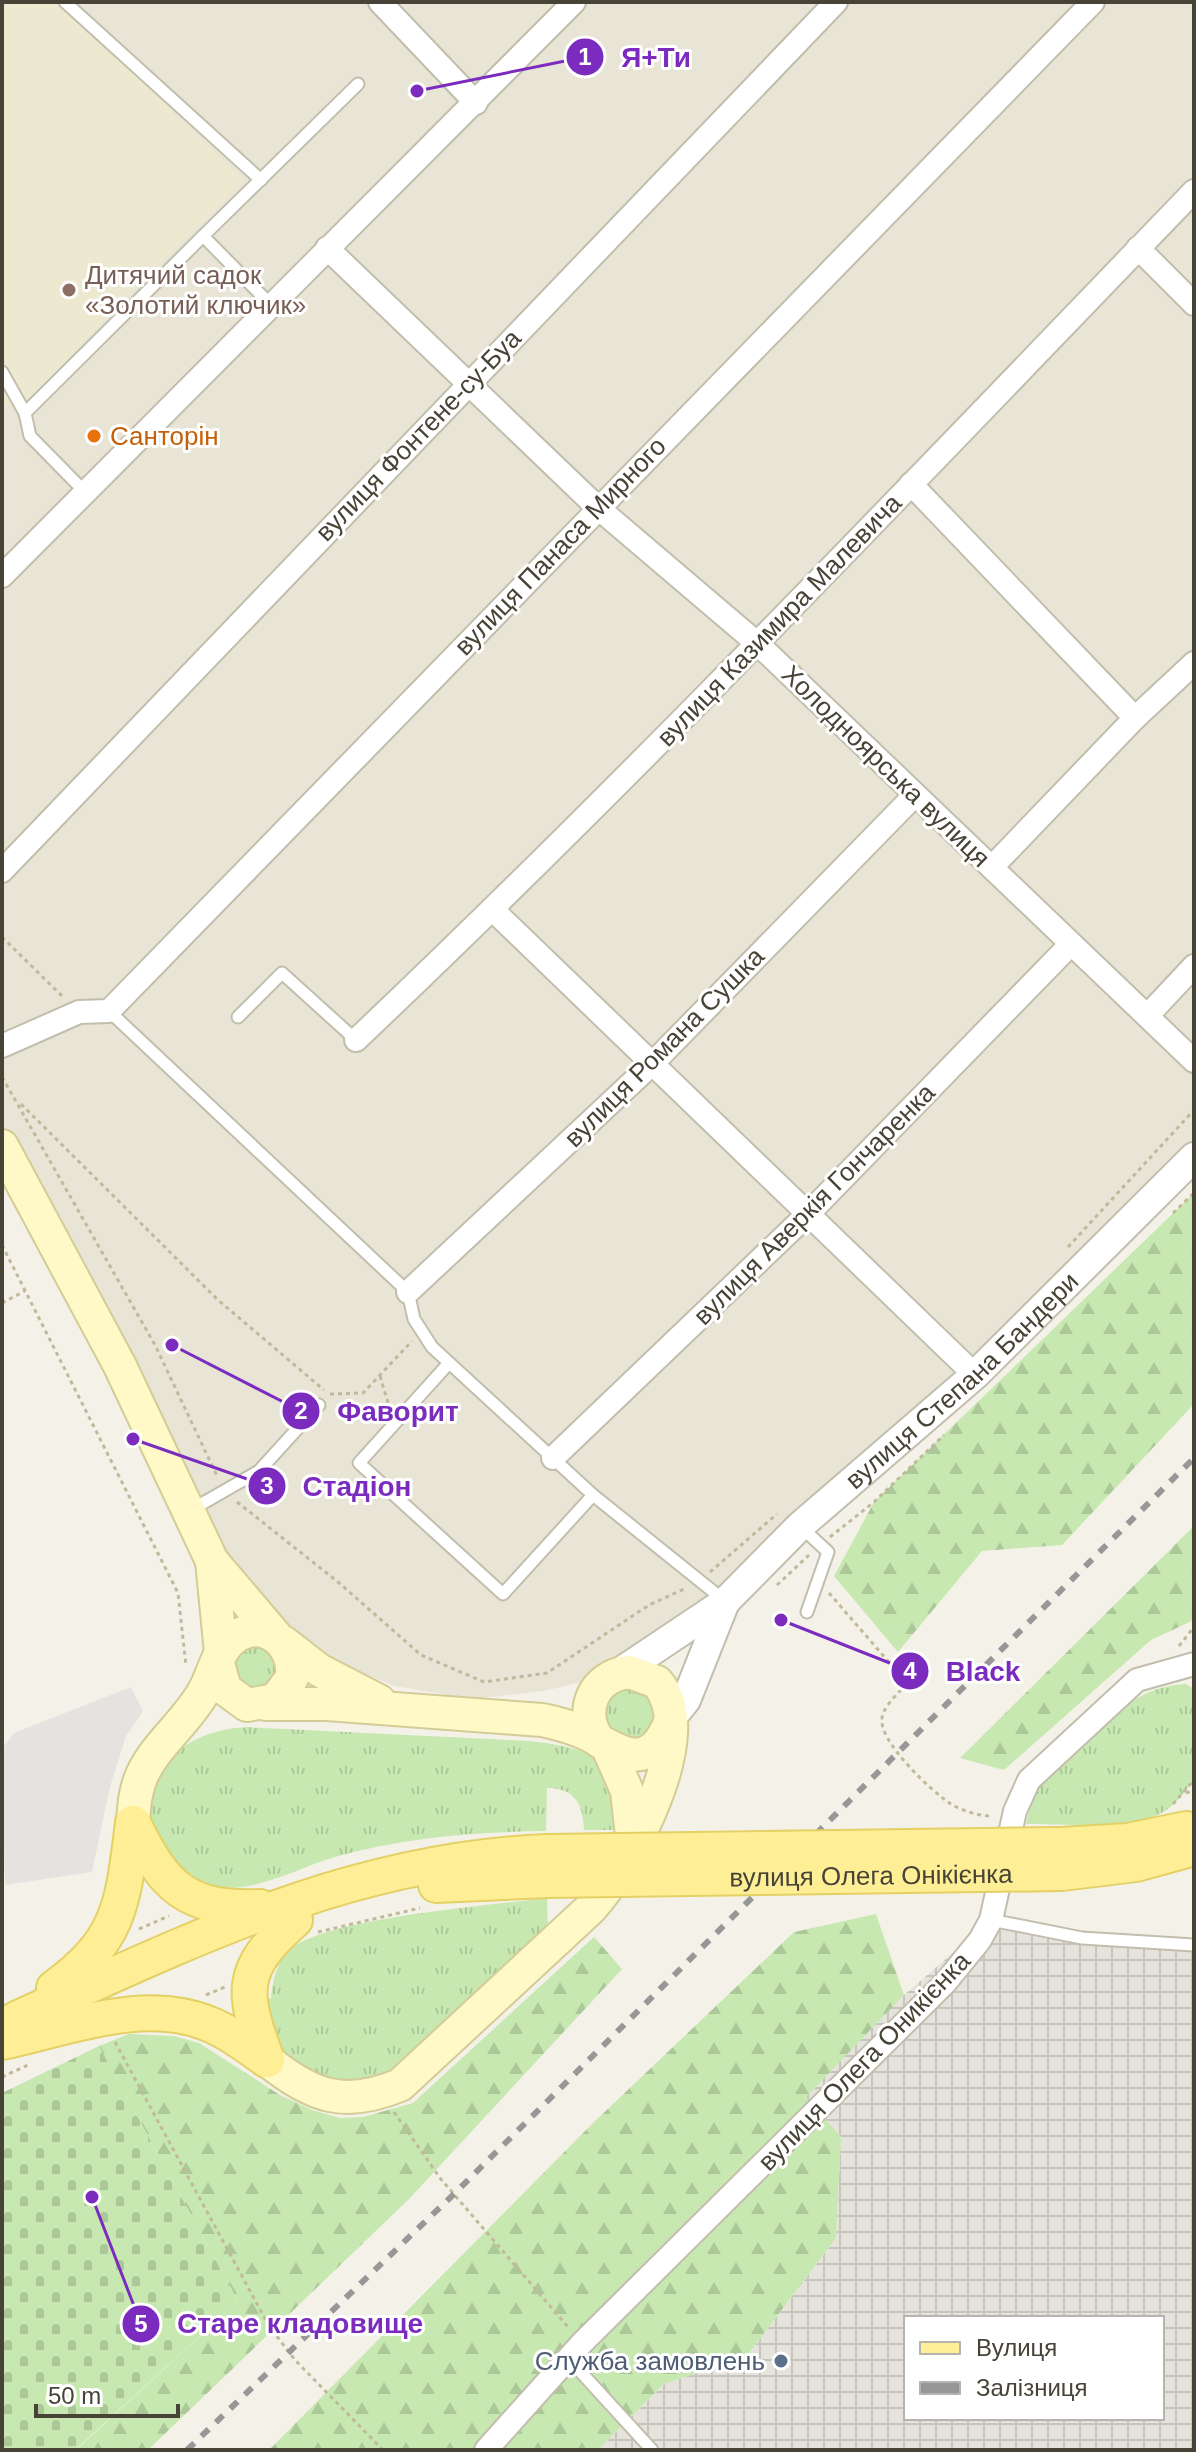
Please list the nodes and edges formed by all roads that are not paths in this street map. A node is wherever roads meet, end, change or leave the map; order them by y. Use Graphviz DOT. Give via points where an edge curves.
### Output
graph roads {
  1 [pos="65,2"];
  2 [pos="380,2"];
  3 [pos="574,2"];
  4 [pos="836,2"];
  5 [pos="1093,2"];
  6 [pos="358,84"];
  7 [pos="476,103"];
  8 [pos="261,180"];
  9 [pos="1194,191"];
  10 [pos="203,236"];
  11 [pos="327,248"];
  12 [pos="1138,248"];
  13 [pos="1194,304"];
  14 [pos="271,305"];
  15 [pos="2,372"];
  16 [pos="467,383"];
  17 [pos="25,413"];
  18 [pos="911,484"];
  19 [pos="86,493"];
  20 [pos="597,507"];
  21 [pos="2,576"];
  22 [pos="758,644"];
  23 [pos="1194,663"];
  24 [pos="1135,718"];
  25 [pos="914,796"];
  26 [pos="992,867"];
  27 [pos="2,871"];
  28 [pos="493,910"];
  29 [pos="1071,944"];
  30 [pos="1194,966"];
  31 [pos="109,1011"];
  32 [pos="1148,1015"];
  33 [pos="238,1017"];
  34 [pos="356,1040"];
  35 [pos="2,1046"];
  36 [pos="1194,1061"];
  37 [pos="653,1063"];
  38 [pos="2,1146"];
  39 [pos="1194,1157"];
  40 [pos="810,1212"];
  41 [pos="408,1292"];
  42 [pos="449,1363"];
  43 [pos="975,1375"];
  44 [pos="319,1405"];
  45 [pos="553,1458"];
  46 [pos="593,1495"];
  47 [pos="187,1512"];
  48 [pos="793,1516"];
  49 [pos="212,1561"];
  50 [pos="725,1602"];
  51 [pos="807,1612"];
  52 [pos="279,1638"];
  53 [pos="220,1658"];
  54 [pos="1194,1664"];
  55 [pos="611,1678"];
  56 [pos="262,1705"];
  57 [pos="409,1711"];
  58 [pos="512,1718"];
  59 [pos="670,1723"];
  60 [pos="171,1736"];
  61 [pos="604,1745"];
  62 [pos="133,1823"];
  63 [pos="1193,1831"];
  64 [pos="633,1845"];
  65 [pos="293,1920"];
  66 [pos="991,1920"];
  67 [pos="1194,1945"];
  68 [pos="11,2032"];
  69 [pos="267,2060"];
  70 [pos="575,2351"];
  71 [pos="486,2450"];
  72 [pos="652,2450"];
  1 -- 8 [label="lane"];
  2 -- 7 [label="street"];
  3 -- 7 [label="street"];
  4 -- 16 [label="street, вулиця Фонтене-су-Буа"];
  5 -- 20 [label="street, вулиця Панаса Мирного"];
  6 -- 8 [label="lane"];
  7 -- 11 [label="street"];
  8 -- 10 [label="lane"];
  9 -- 12 [label="street, вулиця Казимира Малевича"];
  10 -- 14 [label="lane"];
  10 -- 17 [label="lane"];
  11 -- 14 [label="street"];
  11 -- 16 [label="street, Холодноярська вулиця"];
  12 -- 13 [label="street"];
  12 -- 18 [label="street, вулиця Казимира Малевича"];
  14 -- 19 [label="street"];
  15 -- 17 [label="lane"];
  16 -- 20 [label="street, Холодноярська вулиця"];
  16 -- 27 [label="street, вулиця Фонтене-су-Буа"];
  17 -- 19 [label="lane" via="30,436"];
  18 -- 22 [label="street, вулиця Казимира Малевича"];
  18 -- 24 [label="street"];
  19 -- 21 [label="street"];
  20 -- 22 [label="street, Холодноярська вулиця"];
  20 -- 31 [label="street, вулиця Панаса Мирного"];
  22 -- 25 [label="street, Холодноярська вулиця"];
  22 -- 28 [label="street, вулиця Казимира Малевича"];
  23 -- 24 [label="street"];
  24 -- 26 [label="street"];
  25 -- 26 [label="street, Холодноярська вулиця"];
  25 -- 37 [label="street, вулиця Романа Сушка"];
  26 -- 29 [label="street, Холодноярська вулиця"];
  28 -- 34 [label="street, вулиця Казимира Малевича"];
  28 -- 37 [label="street"];
  29 -- 32 [label="street, Холодноярська вулиця"];
  29 -- 40 [label="street, вулиця Аверкія Гончаренка"];
  30 -- 32 [label="street"];
  31 -- 35 [label="street" via="79,1012"];
  31 -- 41 [label="lane"];
  32 -- 36 [label="street, Холодноярська вулиця"];
  33 -- 34 [label="lane" via="282,973"];
  37 -- 40 [label="street"];
  37 -- 41 [label="street, вулиця Романа Сушка"];
  38 -- 47 [label="main road" via="120,1366"];
  39 -- 43 [label="street, вулиця Степана Бандери"];
  40 -- 43 [label="street"];
  40 -- 45 [label="street, вулиця Аверкія Гончаренка"];
  41 -- 42 [label="lane" via="420,1333"];
  42 -- 45 [label="lane"];
  42 -- 46 [label="lane" via="359,1463 503,1594"];
  43 -- 48 [label="street, вулиця Степана Бандери"];
  44 -- 47 [label="lane" via="259,1471"];
  45 -- 46 [label="lane"];
  46 -- 50 [label="lane"];
  47 -- 49 [label="main road"];
  48 -- 50 [label="street, вулиця Степана Бандери"];
  48 -- 51 [label="lane" via="828,1552"];
  49 -- 52 [label="main road"];
  49 -- 53 [label="main road"];
  50 -- 55 [label="street, вулиця Степана Бандери"];
  50 -- 59 [label="street, вулиця Степана Бандери" via="686,1700"];
  52 -- 53 [label="main road" via="244,1632"];
  52 -- 56 [label="main road" via="292,1658 292,1678 283,1694"];
  52 -- 57 [label="main road" via="329,1676"];
  53 -- 56 [label="main road" via="220,1681 231,1696"];
  53 -- 60 [label="main road"];
  54 -- 66 [label="street, вулиця Олега Оникієнка" via="1137,1680 1029,1780 1015,1811"];
  55 -- 58 [label="main road" via="556,1707"];
  55 -- 59 [label="main road" via="639,1673 657,1682 669,1699"];
  55 -- 61 [label="main road" via="589,1705 589,1724"];
  56 -- 57 [label="main road"];
  56 -- 60 [label="main road" via="213,1714"];
  57 -- 58 [label="main road"];
  58 -- 61 [label="main road" via="553,1722"];
  59 -- 61 [label="main road" via="650,1750 630,1755"];
  59 -- 64 [label="main road" via="661,1784"];
  60 -- 62 [label="main road" via="142,1776"];
  61 -- 64 [label="main road" via="627,1791"];
  62 -- 65 [label="main road" via="151,1861 180,1892 218,1906"];
  62 -- 68 [label="main road" via="119,1913 102,1945"];
  63 -- 65 [label="main road, вулиця Олега Онікієнка, bridge" via="1062,1859 403,1869 328,1888"];
  64 -- 69 [label="main road" via="617,1877 591,1908 400,2085 379,2094 336,2097 310,2090"];
  65 -- 68 [label="main road"];
  65 -- 69 [label="main road" via="265,1948 251,1976 253,2021"];
  66 -- 67 [label="lane" via="1082,1938"];
  66 -- 70 [label="street, вулиця Олега Оникієнка" via="945,1983"];
  68 -- 69 [label="main road" via="166,2012 211,2024"];
  70 -- 71 [label="street, вулиця Олега Оникієнка"];
  70 -- 72 [label="lane"];
}
